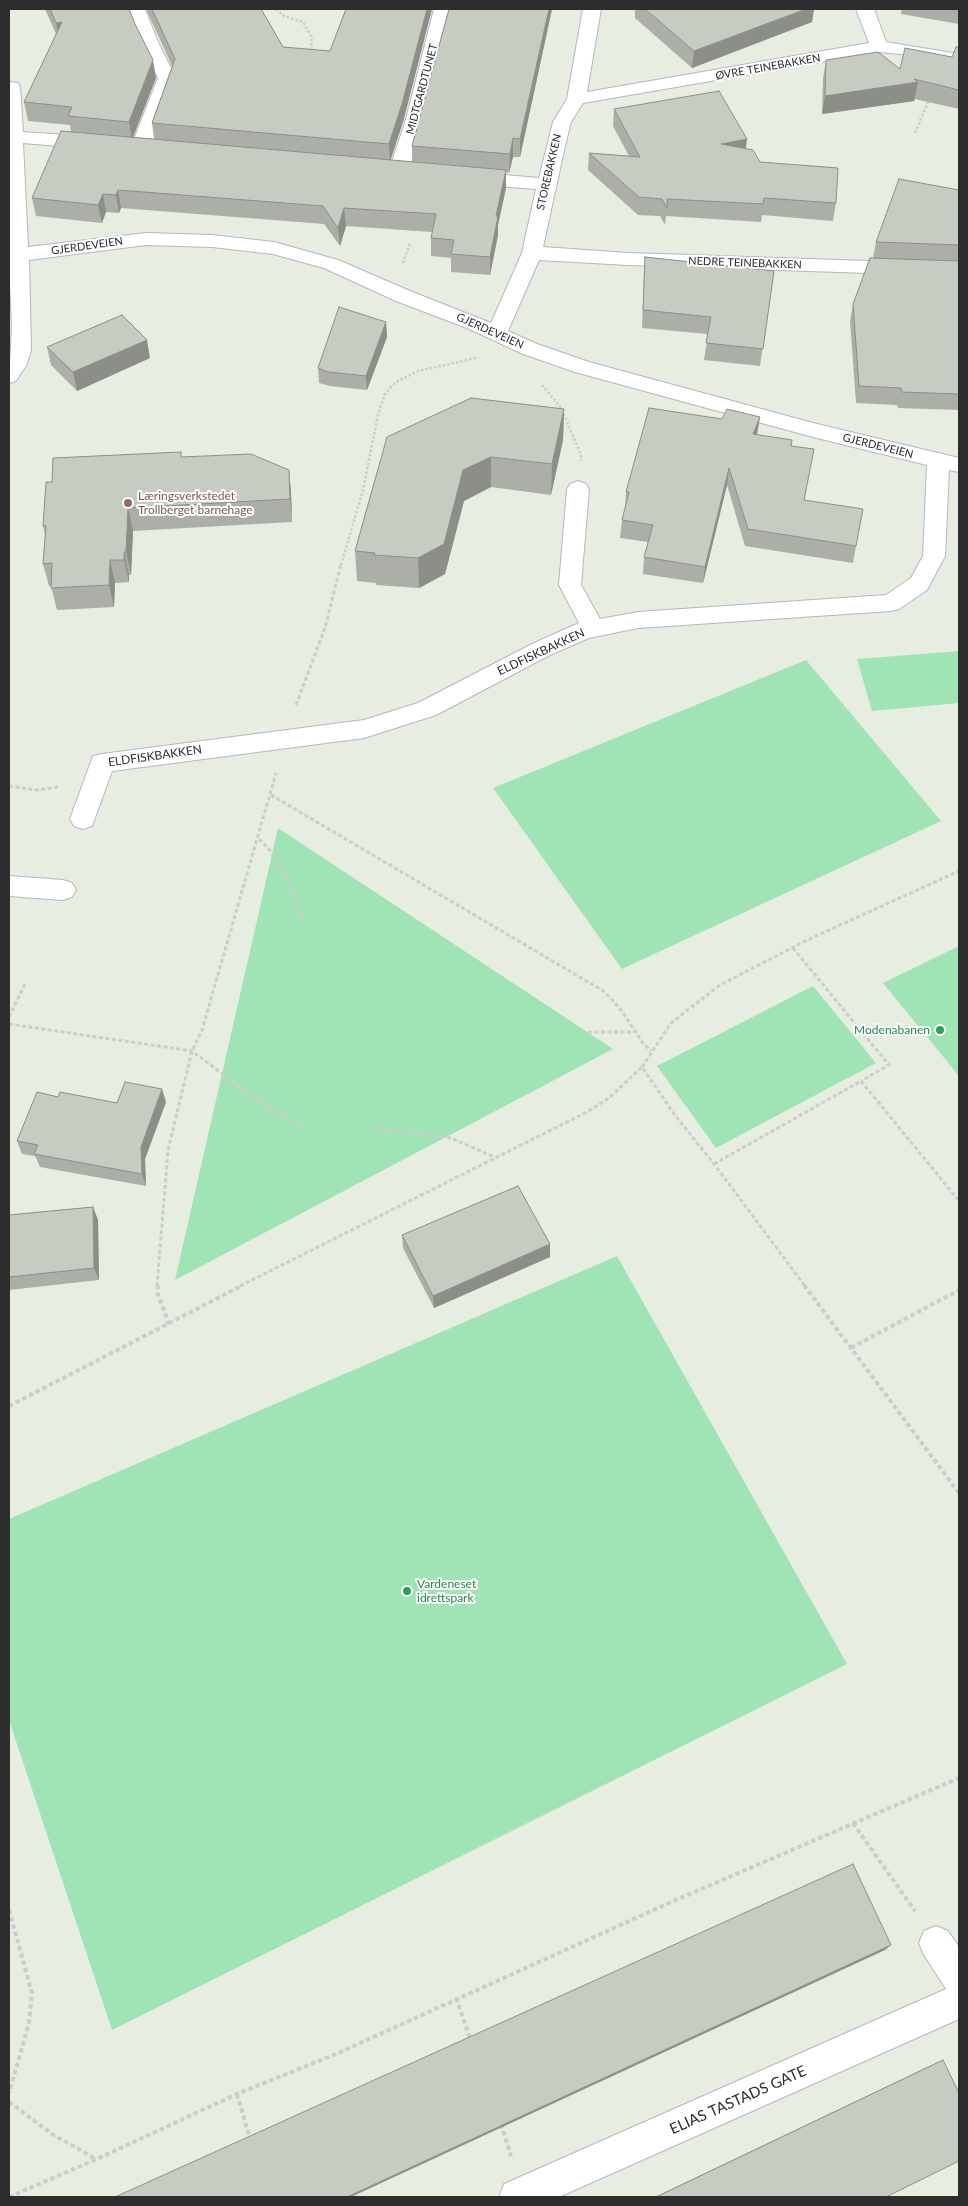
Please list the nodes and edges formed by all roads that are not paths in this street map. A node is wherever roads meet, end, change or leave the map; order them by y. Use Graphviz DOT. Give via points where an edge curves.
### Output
graph roads {
  1 [pos="136,9"];
  2 [pos="444,9"];
  3 [pos="592,9"];
  4 [pos="865,9"];
  5 [pos="880,47"];
  6 [pos="953,57"];
  7 [pos="11,87"];
  8 [pos="576,99"];
  9 [pos="13,136"];
  10 [pos="11,167"];
  11 [pos="418,173"];
  12 [pos="456,177"];
  13 [pos="546,184"];
  14 [pos="532,252"];
  15 [pos="14,256"];
  16 [pos="959,270"];
  17 [pos="496,334"];
  18 [pos="9,376"];
  19 [pos="949,463"];
  20 [pos="578,489"];
  21 [pos="594,628"];
  22 [pos="83,819"];
  23 [pos="9,886"];
  24 [pos="64,890"];
  25 [pos="936,1943"];
  26 [pos="959,1978"];
  27 [pos="959,2001"];
  28 [pos="517,2197"];
  1 -- 9 [label="street" via="167,78 135,147"];
  2 -- 11 [label="street, MIDTGARDTUNET" via="414,123 391,169"];
  3 -- 8 [label="street, STOREBAKKEN"];
  4 -- 5 [label="street"];
  5 -- 6 [label="street, ØVRE TEINEBAKKEN"];
  5 -- 8 [label="street, ØVRE TEINEBAKKEN"];
  7 -- 9 [label="street"];
  8 -- 13 [label="street, STOREBAKKEN" via="562,122"];
  9 -- 10 [label="street"];
  10 -- 15 [label="street"];
  12 -- 13 [label="street"];
  13 -- 14 [label="street, STOREBAKKEN"];
  14 -- 16 [label="street, NEDRE TEINEBAKKEN" via="638,260"];
  14 -- 17 [label="street, STOREBAKKEN"];
  15 -- 17 [label="street, GJERDEVEIEN" via="146,239 212,241 274,248 331,264"];
  15 -- 18 [label="street" via="21,350"];
  17 -- 19 [label="street, GJERDEVEIEN" via="582,367"];
  19 -- 21 [label="street, ELDFISKBAKKEN" via="934,556 919,584 891,603 638,620"];
  20 -- 21 [label="street" via="570,585"];
  21 -- 22 [label="street, ELDFISKBAKKEN" via="540,650 427,709 364,729 102,763"];
  23 -- 24 [label="street"];
  25 -- 26 [label="street"];
  27 -- 28 [label="street, ELIAS TASTADS GATE"];
}
